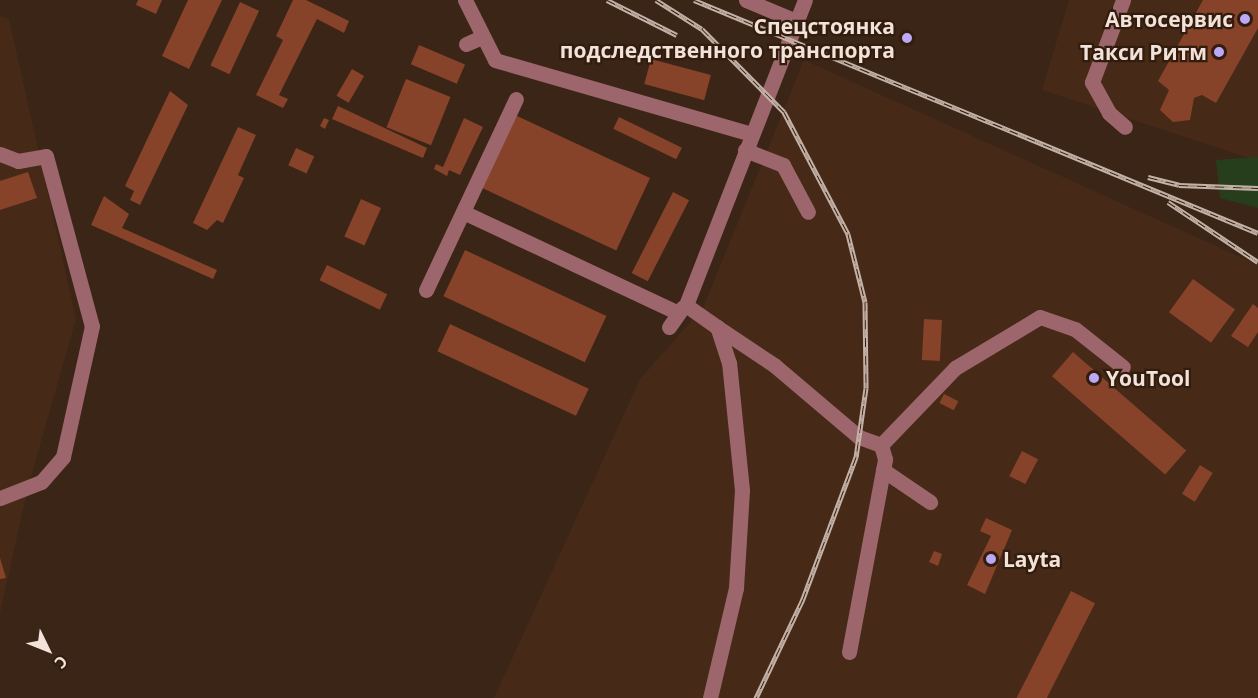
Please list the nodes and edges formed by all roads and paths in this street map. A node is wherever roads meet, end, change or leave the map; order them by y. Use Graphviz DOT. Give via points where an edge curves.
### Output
graph roads {
  1 [pos="465,0"];
  2 [pos="746,0"];
  3 [pos="805,0"];
  4 [pos="1123,0"];
  5 [pos="796,21"];
  6 [pos="482,37"];
  7 [pos="466,44"];
  8 [pos="516,99"];
  9 [pos="1125,127"];
  10 [pos="751,134"];
  11 [pos="745,150"];
  12 [pos="0,154"];
  13 [pos="463,212"];
  14 [pos="808,212"];
  15 [pos="426,290"];
  16 [pos="681,309"];
  17 [pos="669,327"];
  18 [pos="717,327"];
  19 [pos="1123,368"];
  20 [pos="881,445"];
  21 [pos="883,470"];
  22 [pos="0,498"];
  23 [pos="930,502"];
  24 [pos="849,652"];
  25 [pos="710,698"];
  1 -- 6 [label="street"];
  2 -- 5 [label="street"];
  3 -- 5 [label="street"];
  4 -- 9 [label="street" via="1092,82 1104,106"];
  5 -- 10 [label="street" via="759,101"];
  6 -- 7 [label="street"];
  6 -- 10 [label="street" via="495,60"];
  8 -- 13 [label="street"];
  10 -- 11 [label="street"];
  11 -- 14 [label="street" via="783,165"];
  11 -- 16 [label="street"];
  12 -- 22 [label="street" via="18,161 46,156 92,326 63,457 41,482"];
  13 -- 15 [label="street"];
  13 -- 16 [label="street"];
  16 -- 17 [label="street"];
  16 -- 18 [label="street"];
  18 -- 20 [label="street" via="774,365 859,437"];
  18 -- 25 [label="street" via="729,363 742,490 736,588"];
  19 -- 20 [label="street" via="1075,329 1040,317 955,368"];
  20 -- 21 [label="street"];
  21 -- 23 [label="street"];
  21 -- 24 [label="street"];
}
